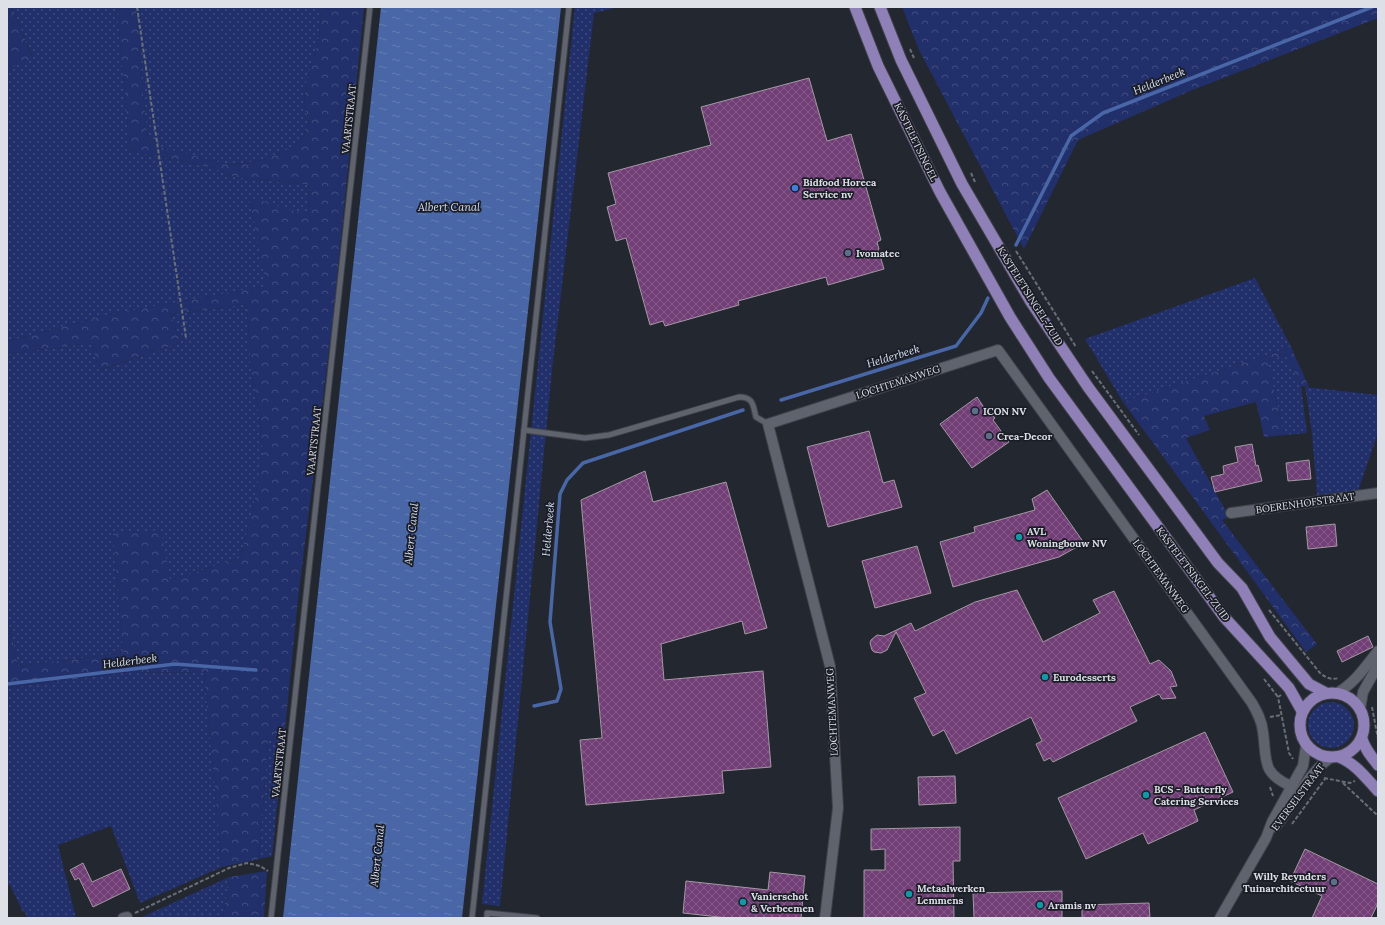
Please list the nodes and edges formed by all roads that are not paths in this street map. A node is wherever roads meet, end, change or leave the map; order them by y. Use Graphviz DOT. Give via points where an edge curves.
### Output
graph roads {
  1 [pos="370,7"];
  2 [pos="568,7"];
  3 [pos="855,7"];
  4 [pos="880,7"];
  5 [pos="986,273"];
  6 [pos="768,424"];
  7 [pos="524,430"];
  8 [pos="1378,493"];
  9 [pos="1231,513"];
  10 [pos="1378,651"];
  11 [pos="1378,665"];
  12 [pos="1332,693"];
  13 [pos="1360,709"];
  14 [pos="1302,711"];
  15 [pos="1362,739"];
  16 [pos="1306,746"];
  17 [pos="1335,758"];
  18 [pos="1378,764"];
  19 [pos="1291,786"];
  20 [pos="1378,791"];
  21 [pos="1266,838"];
  22 [pos="271,918"];
  23 [pos="472,918"];
  24 [pos="486,918"];
  25 [pos="536,918"];
  26 [pos="825,918"];
  27 [pos="1220,918"];
  1 -- 22 [label="lane, VAARTSTRAAT"];
  2 -- 7 [label="lane"];
  3 -- 5 [label="main road, KASTELETSINGEL" via="878,66 940,192"];
  4 -- 12 [label="main road, KASTELETSINGEL-ZUID" via="901,60 962,184 1031,302 1088,387 1218,563 1242,588 1270,637 1309,684"];
  5 -- 14 [label="main road, KASTELETSINGEL-ZUID" via="1010,317 1092,439 1224,617 1289,688"];
  6 -- 7 [label="lane" via="756,417 752,401 746,397 739,397 610,435 585,438"];
  6 -- 19 [label="street, LOCHTEMANWEG" via="998,350 1252,703 1262,726 1267,766 1277,779"];
  6 -- 26 [label="street, LOCHTEMANWEG" via="830,666 838,808"];
  7 -- 23 [label="lane"];
  8 -- 9 [label="street, BOERENHOFSTRAAT"];
  10 -- 12 [label="street" via="1347,688"];
  11 -- 13 [label="street" via="1362,692"];
  12 -- 13 [label="main road" via="1350,698"];
  12 -- 14 [label="main road" via="1315,697"];
  13 -- 15 [label="main road" via="1364,722"];
  14 -- 16 [label="main road" via="1301,736"];
  15 -- 17 [label="main road" via="1352,751"];
  15 -- 18 [label="main road" via="1366,750"];
  16 -- 17 [label="main road" via="1321,756"];
  16 -- 19 [label="street, EVERSELSTRAAT" via="1302,766"];
  17 -- 20 [label="main road" via="1349,761"];
  17 -- 21 [label="street, EVERSELSTRAAT" via="1323,763 1314,772"];
  19 -- 21 [label="street, EVERSELSTRAAT"];
  21 -- 27 [label="street, EVERSELSTRAAT"];
  24 -- 25 [label="lane" via="487,913"];
}
